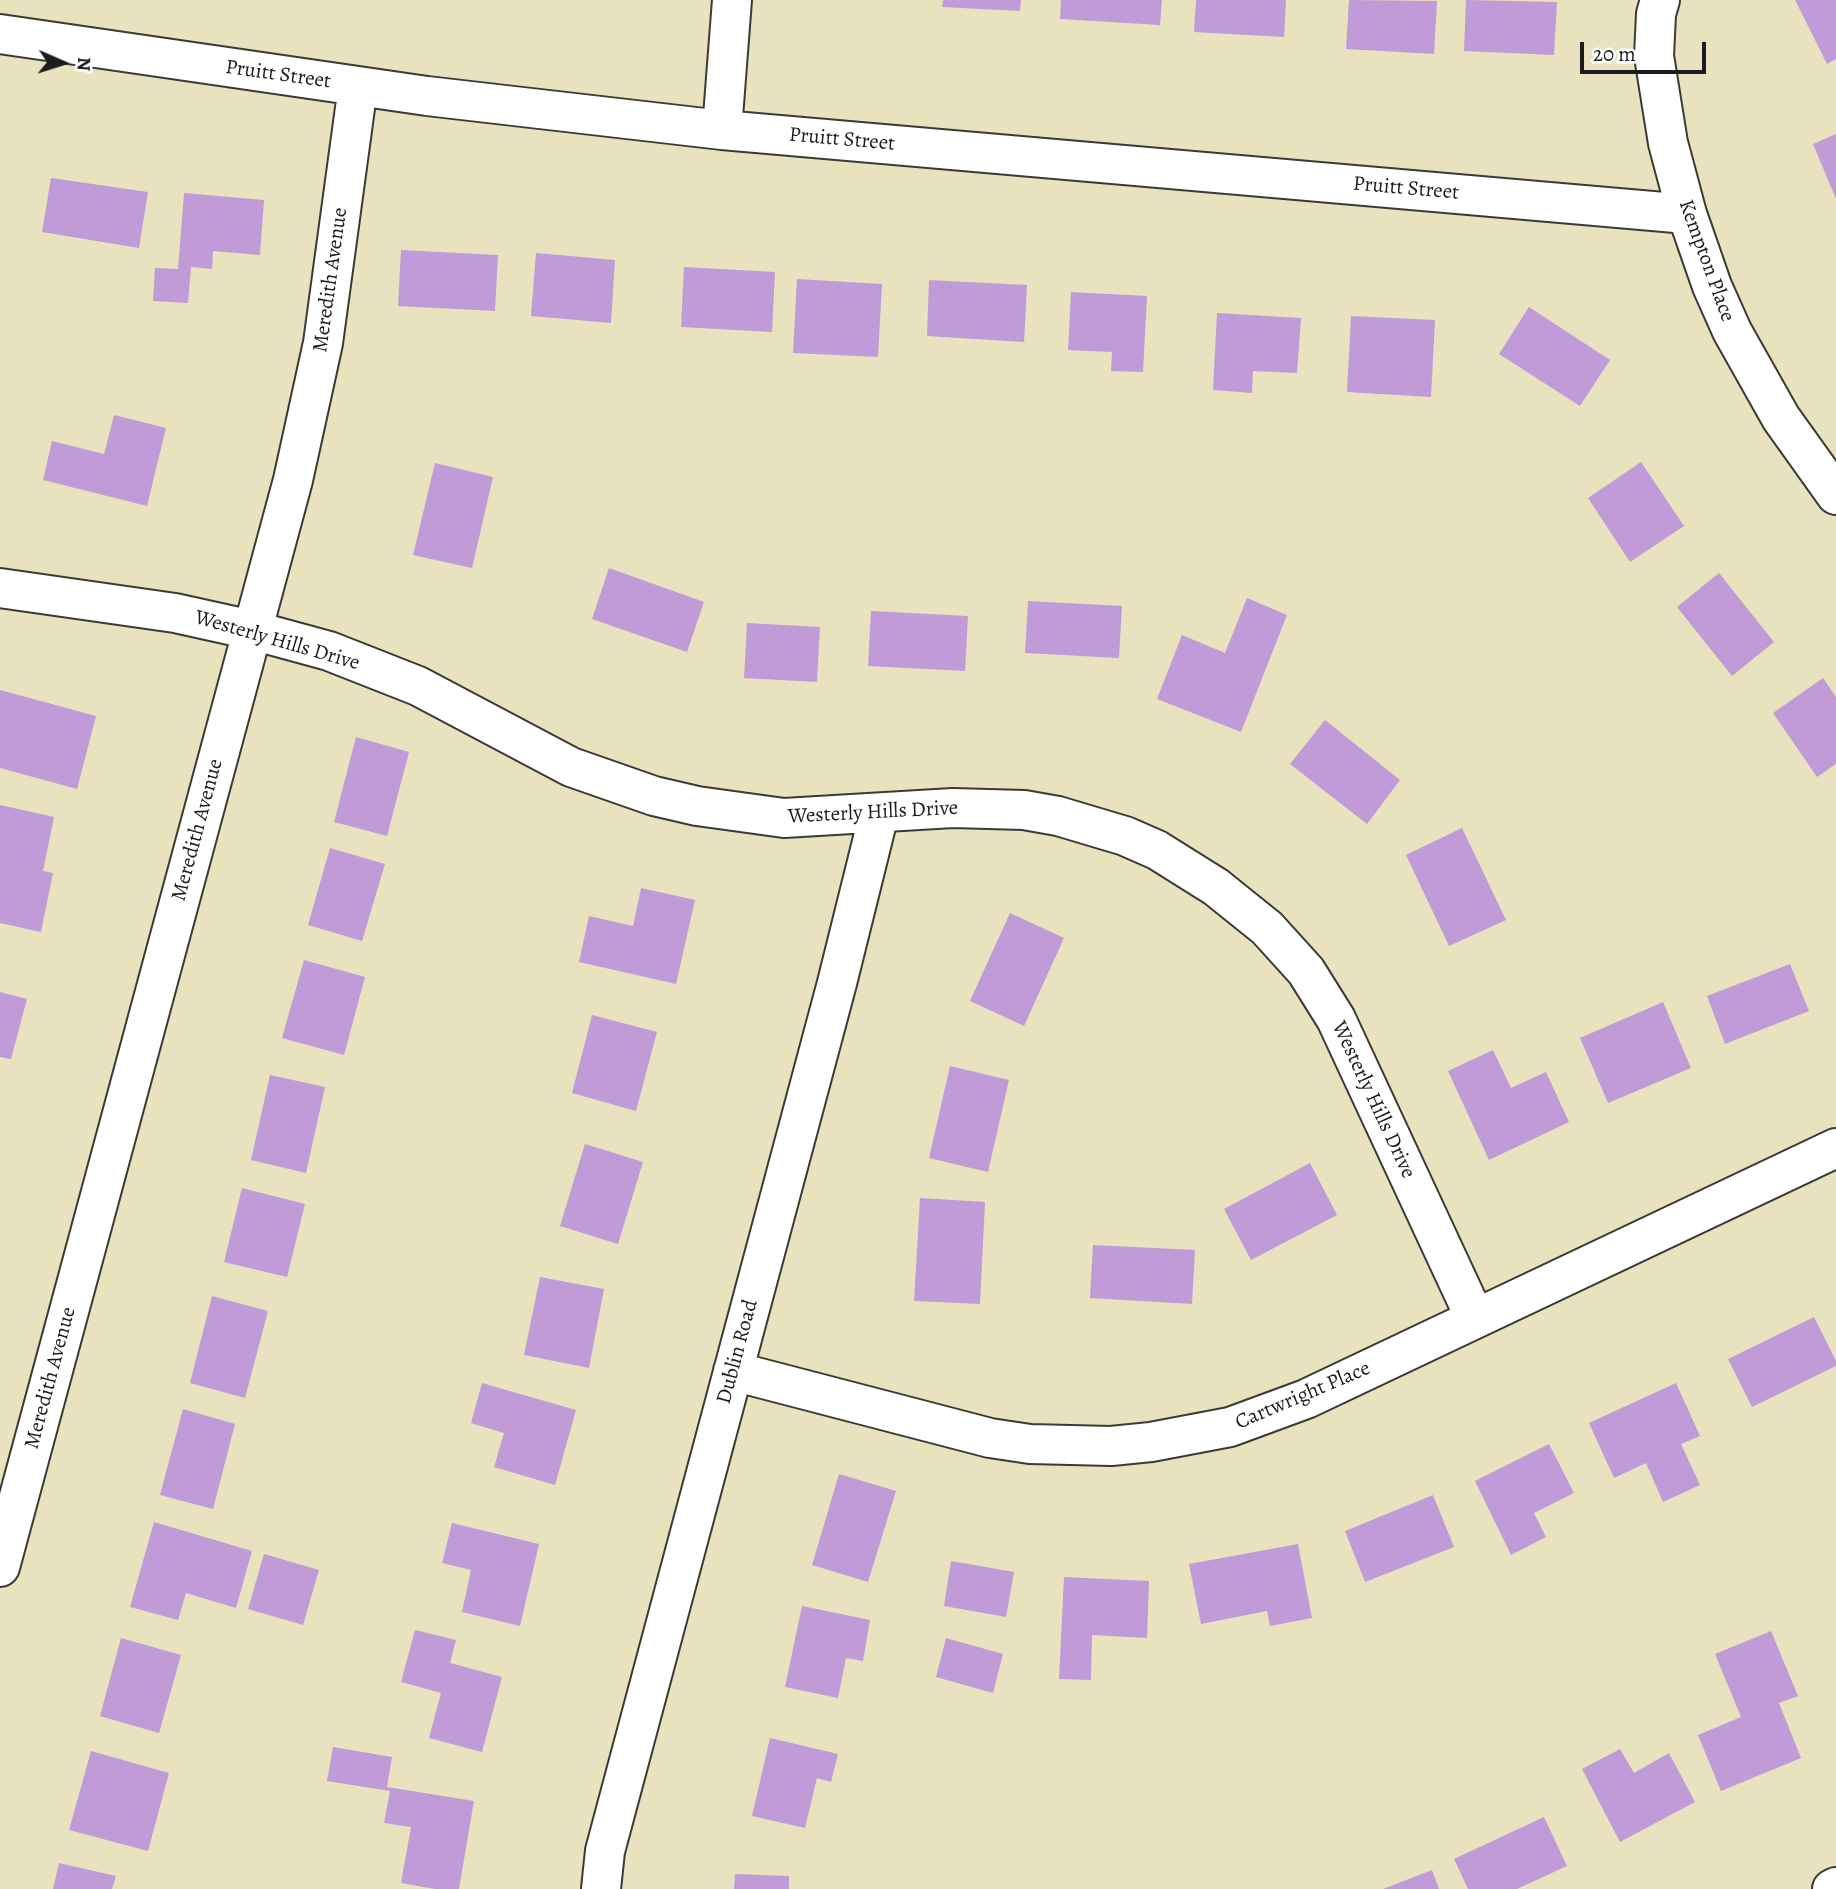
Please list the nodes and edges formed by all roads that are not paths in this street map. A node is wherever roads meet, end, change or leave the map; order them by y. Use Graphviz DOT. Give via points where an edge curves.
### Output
graph roads {
  1 [pos="732,0"];
  2 [pos="1660,0"];
  3 [pos="0,34"];
  4 [pos="358,86"];
  5 [pos="722,130"];
  6 [pos="1687,214"];
  7 [pos="1836,495"];
  8 [pos="0,588"];
  9 [pos="252,629"];
  10 [pos="878,814"];
  11 [pos="1836,1148"];
  12 [pos="1475,1318"];
  13 [pos="733,1371"];
  14 [pos="0,1567"];
  15 [pos="601,1889"];
  1 -- 5 [label="street"];
  2 -- 6 [label="street, Kempton Place" via="1654,56 1668,143"];
  3 -- 4 [label="street, Pruitt Street"];
  4 -- 5 [label="street, Pruitt Street"];
  4 -- 9 [label="street, Meredith Avenue" via="323,342 293,480"];
  5 -- 6 [label="street, Pruitt Street"];
  6 -- 7 [label="street, Kempton Place" via="1732,331 1781,418"];
  8 -- 9 [label="street, Westerly Hills Drive"];
  9 -- 10 [label="street, Westerly Hills Drive" via="329,651 418,686 571,767 654,796 784,818"];
  9 -- 14 [label="street, Meredith Avenue"];
  10 -- 12 [label="street, Westerly Hills Drive" via="953,808 1058,816 1157,850 1216,887 1267,928 1306,971 1336,1019"];
  10 -- 13 [label="street, Dublin Road"];
  11 -- 12 [label="street, Cartwright Place"];
  12 -- 13 [label="street, Cartwright Place" via="1306,1399 1230,1427 1111,1446 990,1438"];
  13 -- 15 [label="street, Dublin Road" via="605,1851"];
}
